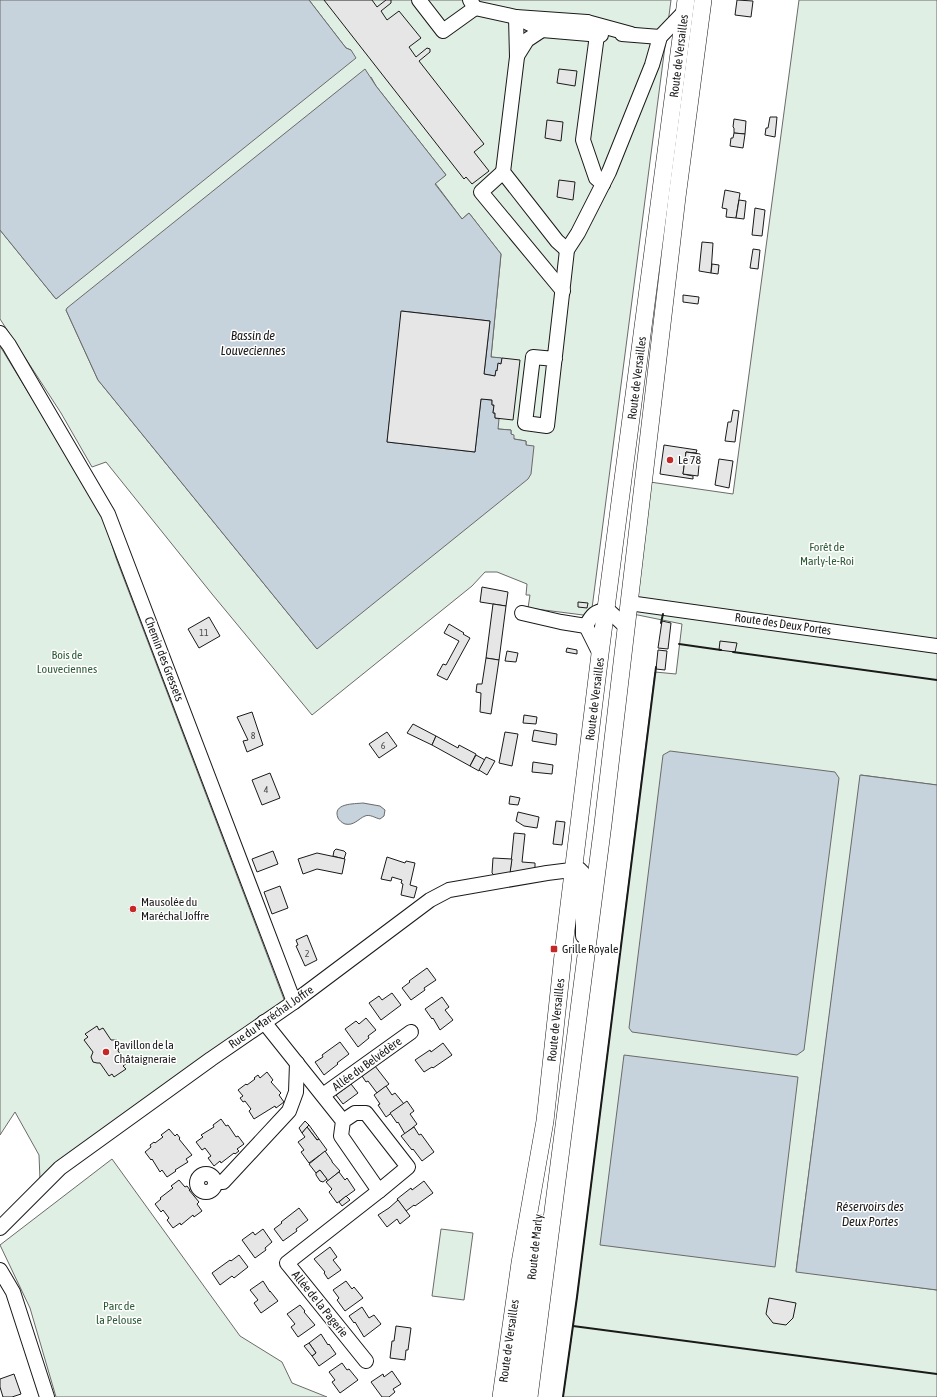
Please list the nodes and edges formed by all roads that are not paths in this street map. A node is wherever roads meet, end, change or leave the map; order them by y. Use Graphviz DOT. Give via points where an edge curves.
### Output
graph roads {
  1 [pos="420,0"];
  2 [pos="703,0"];
  3 [pos="473,4"];
  4 [pos="686,5"];
  5 [pos="516,17"];
  6 [pos="587,22"];
  7 [pos="542,30"];
  8 [pos="631,34"];
  9 [pos="596,35"];
  10 [pos="658,41"];
  11 [pos="679,56"];
  12 [pos="517,57"];
  13 [pos="503,172"];
  14 [pos="603,184"];
  15 [pos="567,250"];
  16 [pos="563,291"];
  17 [pos="0,333"];
  18 [pos="555,359"];
  19 [pos="629,603"];
  20 [pos="607,609"];
  21 [pos="522,613"];
  22 [pos="586,626"];
  23 [pos="626,627"];
  24 [pos="937,646"];
  25 [pos="600,654"];
  26 [pos="574,869"];
  27 [pos="586,954"];
  28 [pos="294,1002"];
  29 [pos="264,1022"];
  30 [pos="411,1032"];
  31 [pos="297,1063"];
  32 [pos="323,1096"];
  33 [pos="343,1120"];
  34 [pos="545,1121"];
  35 [pos="215,1182"];
  36 [pos="379,1191"];
  37 [pos="0,1228"];
  38 [pos="0,1270"];
  39 [pos="532,1272"];
  40 [pos="518,1281"];
  41 [pos="366,1361"];
  42 [pos="47,1397"];
  43 [pos="501,1397"];
  44 [pos="517,1397"];
  45 [pos="529,1397"];
  1 -- 3 [label="street" via="443,31"];
  2 -- 19 [label="main road, Route de Versailles" via="676,197"];
  3 -- 5 [label="street"];
  4 -- 10 [label="street"];
  4 -- 11 [label="main road, Route de Versailles"];
  5 -- 6 [label="street"];
  5 -- 7 [label="street"];
  5 -- 12 [label="street"];
  6 -- 8 [label="street"];
  6 -- 9 [label="street"];
  7 -- 9 [label="street"];
  7 -- 12 [label="street" via="527,40"];
  8 -- 9 [label="street"];
  8 -- 10 [label="street"];
  9 -- 14 [label="street" via="583,140 596,178"];
  10 -- 11 [label="street"];
  10 -- 14 [label="street" via="652,65"];
  11 -- 20 [label="main road, Route de Versailles"];
  12 -- 13 [label="street"];
  13 -- 15 [label="street" via="557,241"];
  13 -- 16 [label="street" via="481,192"];
  14 -- 15 [label="street"];
  15 -- 16 [label="street"];
  16 -- 18 [label="street"];
  17 -- 28 [label="street, Chemin des Gressets" via="108,514"];
  18 -- 18 [label="street" via="547,426 525,423 532,357"];
  19 -- 23 [label="main road, Route de Versailles"];
  19 -- 24 [label="street, Route des Deux Portes"];
  20 -- 22 [label="street" via="591,616"];
  20 -- 23 [label="street"];
  20 -- 25 [label="main road, Route de Versailles"];
  21 -- 22 [label="street"];
  22 -- 25 [label="street"];
  23 -- 27 [label="main road, Route de Versailles"];
  25 -- 26 [label="main road, Route de Versailles"];
  26 -- 27 [label="street" via="579,869 583,873 582,933"];
  26 -- 28 [label="street, Rue du Maréchal Joffre" via="443,892"];
  26 -- 34 [label="main road, Route de Versailles"];
  27 -- 45 [label="main road, Route de Versailles"];
  28 -- 29 [label="street, Rue du Maréchal Joffre"];
  29 -- 31 [label="street"];
  29 -- 37 [label="street, Rue du Maréchal Joffre" via="60,1168"];
  30 -- 32 [label="street, Allée du Belvédère"];
  31 -- 32 [label="street"];
  31 -- 35 [label="street" via="296,1092 290,1111 223,1182"];
  32 -- 33 [label="street"];
  33 -- 36 [label="street" via="341,1136"];
  33 -- 36 [label="street" via="366,1113 408,1168"];
  34 -- 39 [label="main road, Route de Marly" via="546,1142"];
  34 -- 40 [label="main road, Route de Versailles"];
  36 -- 41 [label="street, Allée de la Pagerie" via="287,1263"];
  38 -- 42 [label="street" via="13,1292"];
  39 -- 40 [label="street"];
  39 -- 44 [label="main road, Route de Marly"];
  40 -- 43 [label="main road, Route de Versailles"];
}
